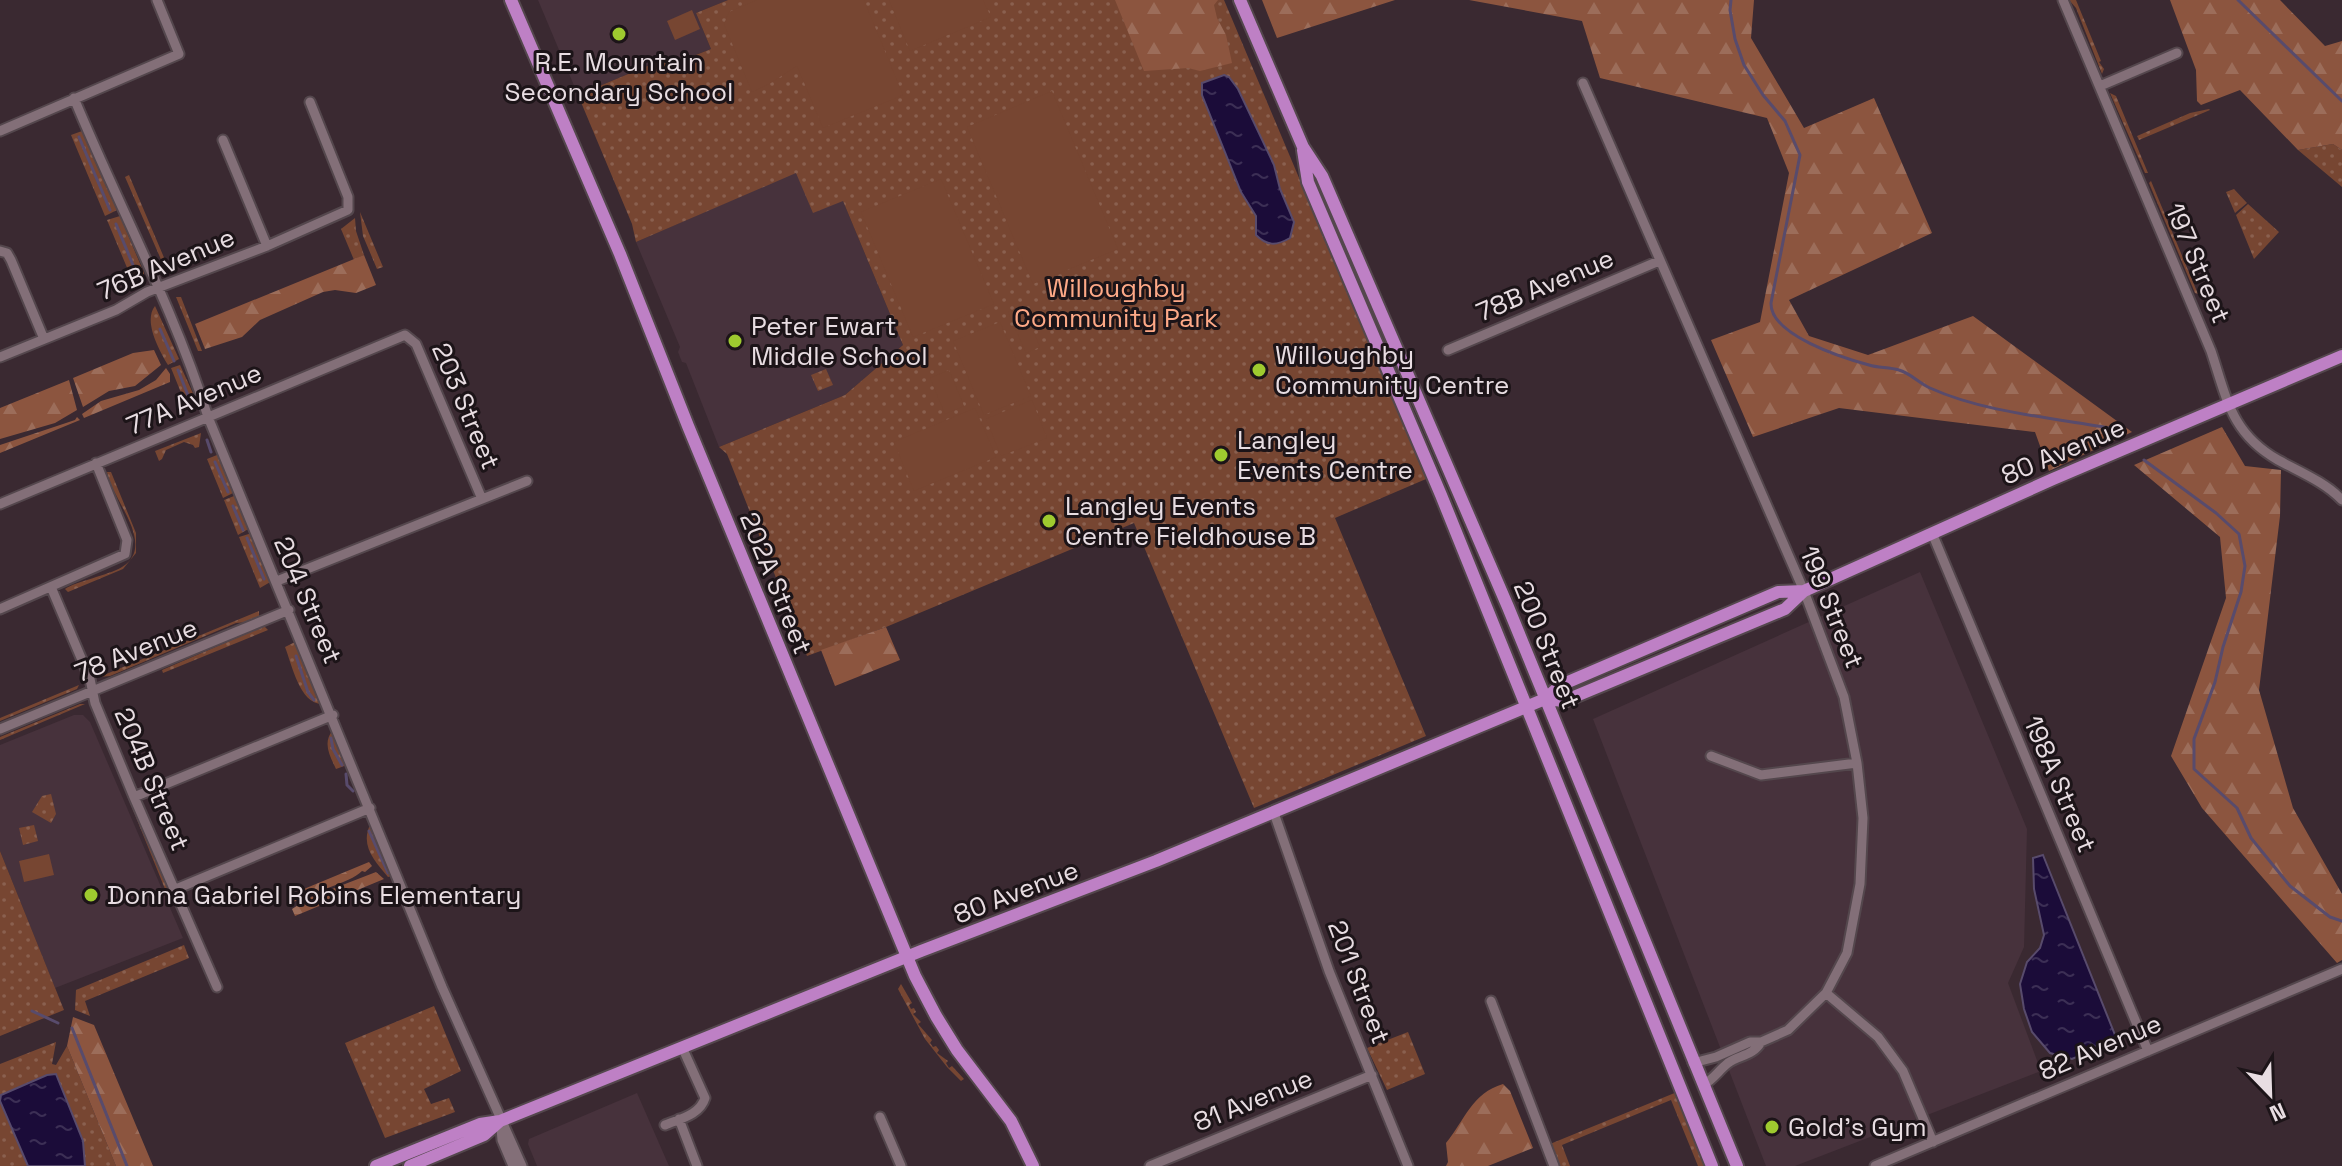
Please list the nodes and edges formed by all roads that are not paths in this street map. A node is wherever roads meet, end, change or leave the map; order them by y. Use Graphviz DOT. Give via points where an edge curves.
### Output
graph roads {
  1 [pos="157,0"];
  2 [pos="511,0"];
  3 [pos="1240,0"];
  4 [pos="2063,0"];
  5 [pos="2177,53"];
  6 [pos="1583,83"];
  7 [pos="2100,86"];
  8 [pos="74,98"];
  9 [pos="310,102"];
  10 [pos="0,131"];
  11 [pos="223,140"];
  12 [pos="1303,147"];
  13 [pos="267,246"];
  14 [pos="2,250"];
  15 [pos="1659,261"];
  16 [pos="160,287"];
  17 [pos="405,335"];
  18 [pos="44,339"];
  19 [pos="1448,350"];
  20 [pos="2342,356"];
  21 [pos="0,357"];
  22 [pos="2229,405"];
  23 [pos="208,417"];
  24 [pos="96,463"];
  25 [pos="527,481"];
  26 [pos="482,499"];
  27 [pos="2342,500"];
  28 [pos="0,504"];
  29 [pos="1932,533"];
  30 [pos="277,581"];
  31 [pos="51,587"];
  32 [pos="1804,591"];
  33 [pos="0,609"];
  34 [pos="289,610"];
  35 [pos="93,691"];
  36 [pos="1545,699"];
  37 [pos="1526,707"];
  38 [pos="333,715"];
  39 [pos="0,729"];
  40 [pos="1711,756"];
  41 [pos="1857,763"];
  42 [pos="134,797"];
  43 [pos="370,808"];
  44 [pos="1274,813"];
  45 [pos="176,889"];
  46 [pos="907,957"];
  47 [pos="2342,969"];
  48 [pos="217,987"];
  49 [pos="1826,993"];
  50 [pos="1491,1001"];
  51 [pos="1761,1042"];
  52 [pos="682,1047"];
  53 [pos="2148,1051"];
  54 [pos="1693,1063"];
  55 [pos="1372,1075"];
  56 [pos="1703,1085"];
  57 [pos="880,1117"];
  58 [pos="679,1119"];
  59 [pos="500,1121"];
  60 [pos="665,1125"];
  61 [pos="1933,1142"];
  62 [pos="376,1166"];
  63 [pos="410,1166"];
  64 [pos="513,1166"];
  65 [pos="522,1166"];
  66 [pos="697,1166"];
  67 [pos="901,1166"];
  68 [pos="1033,1166"];
  69 [pos="1150,1166"];
  70 [pos="1408,1166"];
  71 [pos="1554,1166"];
  72 [pos="1712,1166"];
  73 [pos="1737,1166"];
  74 [pos="1875,1166"];
  1 -- 8 [label="street" via="179,54"];
  2 -- 46 [label="main road, 202A Street"];
  3 -- 12 [label="main road, 200 Street"];
  4 -- 7 [label="street, 197 Street"];
  5 -- 7 [label="street"];
  6 -- 15 [label="street, 199 Street"];
  7 -- 22 [label="street, 197 Street"];
  8 -- 10 [label="street"];
  8 -- 16 [label="street, 204 Street"];
  9 -- 13 [label="street, 76B Avenue" via="348,197 348,210"];
  11 -- 13 [label="street"];
  12 -- 36 [label="main road, 200 Street" via="1322,176"];
  12 -- 37 [label="main road, 200 Street" via="1308,182"];
  13 -- 16 [label="street, 76B Avenue"];
  14 -- 18 [label="street"];
  15 -- 19 [label="street, 78B Avenue"];
  15 -- 32 [label="street, 199 Street"];
  16 -- 18 [label="street, 76B Avenue"];
  16 -- 23 [label="street, 204 Street"];
  17 -- 23 [label="street, 77A Avenue"];
  17 -- 26 [label="street, 203 Street" via="416,344"];
  18 -- 21 [label="street, 76B Avenue"];
  20 -- 22 [label="main road, 80 Avenue"];
  22 -- 27 [label="street, 197 Street" via="2253,443"];
  22 -- 29 [label="main road, 80 Avenue"];
  23 -- 24 [label="street, 77A Avenue"];
  23 -- 30 [label="street, 204 Street"];
  24 -- 28 [label="street, 77A Avenue"];
  24 -- 31 [label="street" via="127,550 121,558"];
  25 -- 26 [label="street"];
  26 -- 30 [label="street"];
  29 -- 32 [label="main road, 80 Avenue"];
  29 -- 53 [label="street, 198A Street"];
  30 -- 34 [label="street, 204 Street"];
  31 -- 33 [label="street"];
  31 -- 35 [label="street, 204B Street"];
  32 -- 36 [label="main road, 80 Avenue" via="1785,609 1579,695 1564,701"];
  32 -- 41 [label="street, 199 Street" via="1844,697"];
  34 -- 35 [label="street, 78 Avenue"];
  34 -- 38 [label="street, 204 Street"];
  35 -- 39 [label="street, 78 Avenue"];
  35 -- 42 [label="street, 204B Street"];
  36 -- 37 [label="main road, 80 Avenue"];
  36 -- 54 [label="main road, 200 Street"];
  37 -- 44 [label="main road, 80 Avenue"];
  37 -- 72 [label="main road, 200 Street"];
  38 -- 42 [label="street"];
  38 -- 43 [label="street, 204 Street"];
  40 -- 41 [label="street" via="1761,775"];
  41 -- 49 [label="street, 199 Street" via="1863,818 1860,884 1847,953"];
  42 -- 45 [label="street, 204B Street"];
  43 -- 45 [label="street"];
  43 -- 59 [label="street, 204 Street"];
  44 -- 46 [label="main road, 80 Avenue"];
  44 -- 55 [label="street, 201 Street"];
  45 -- 48 [label="street, 204B Street"];
  46 -- 52 [label="main road, 80 Avenue"];
  46 -- 68 [label="main road, 202A Street" via="936,1016 1011,1121"];
  47 -- 53 [label="street, 82 Avenue"];
  49 -- 51 [label="street, 199 Street" via="1788,1030"];
  49 -- 61 [label="street" via="1878,1037 1903,1071"];
  50 -- 71 [label="street"];
  51 -- 54 [label="street"];
  51 -- 56 [label="street" via="1756,1051 1729,1062"];
  52 -- 58 [label="street" via="705,1098 704,1105"];
  52 -- 59 [label="main road, 80 Avenue"];
  53 -- 61 [label="street, 82 Avenue"];
  54 -- 56 [label="main road, 200 Street"];
  55 -- 69 [label="street, 81 Avenue"];
  55 -- 70 [label="street, 201 Street"];
  56 -- 73 [label="main road, 200 Street"];
  57 -- 67 [label="street"];
  58 -- 60 [label="street"];
  58 -- 66 [label="street"];
  59 -- 62 [label="main road, 80 Avenue" via="480,1124"];
  59 -- 63 [label="main road, 80 Avenue" via="484,1135"];
  59 -- 64 [label="street, 204 Street"];
  59 -- 65 [label="street, 204 Street"];
  61 -- 74 [label="street, 82 Avenue"];
}
